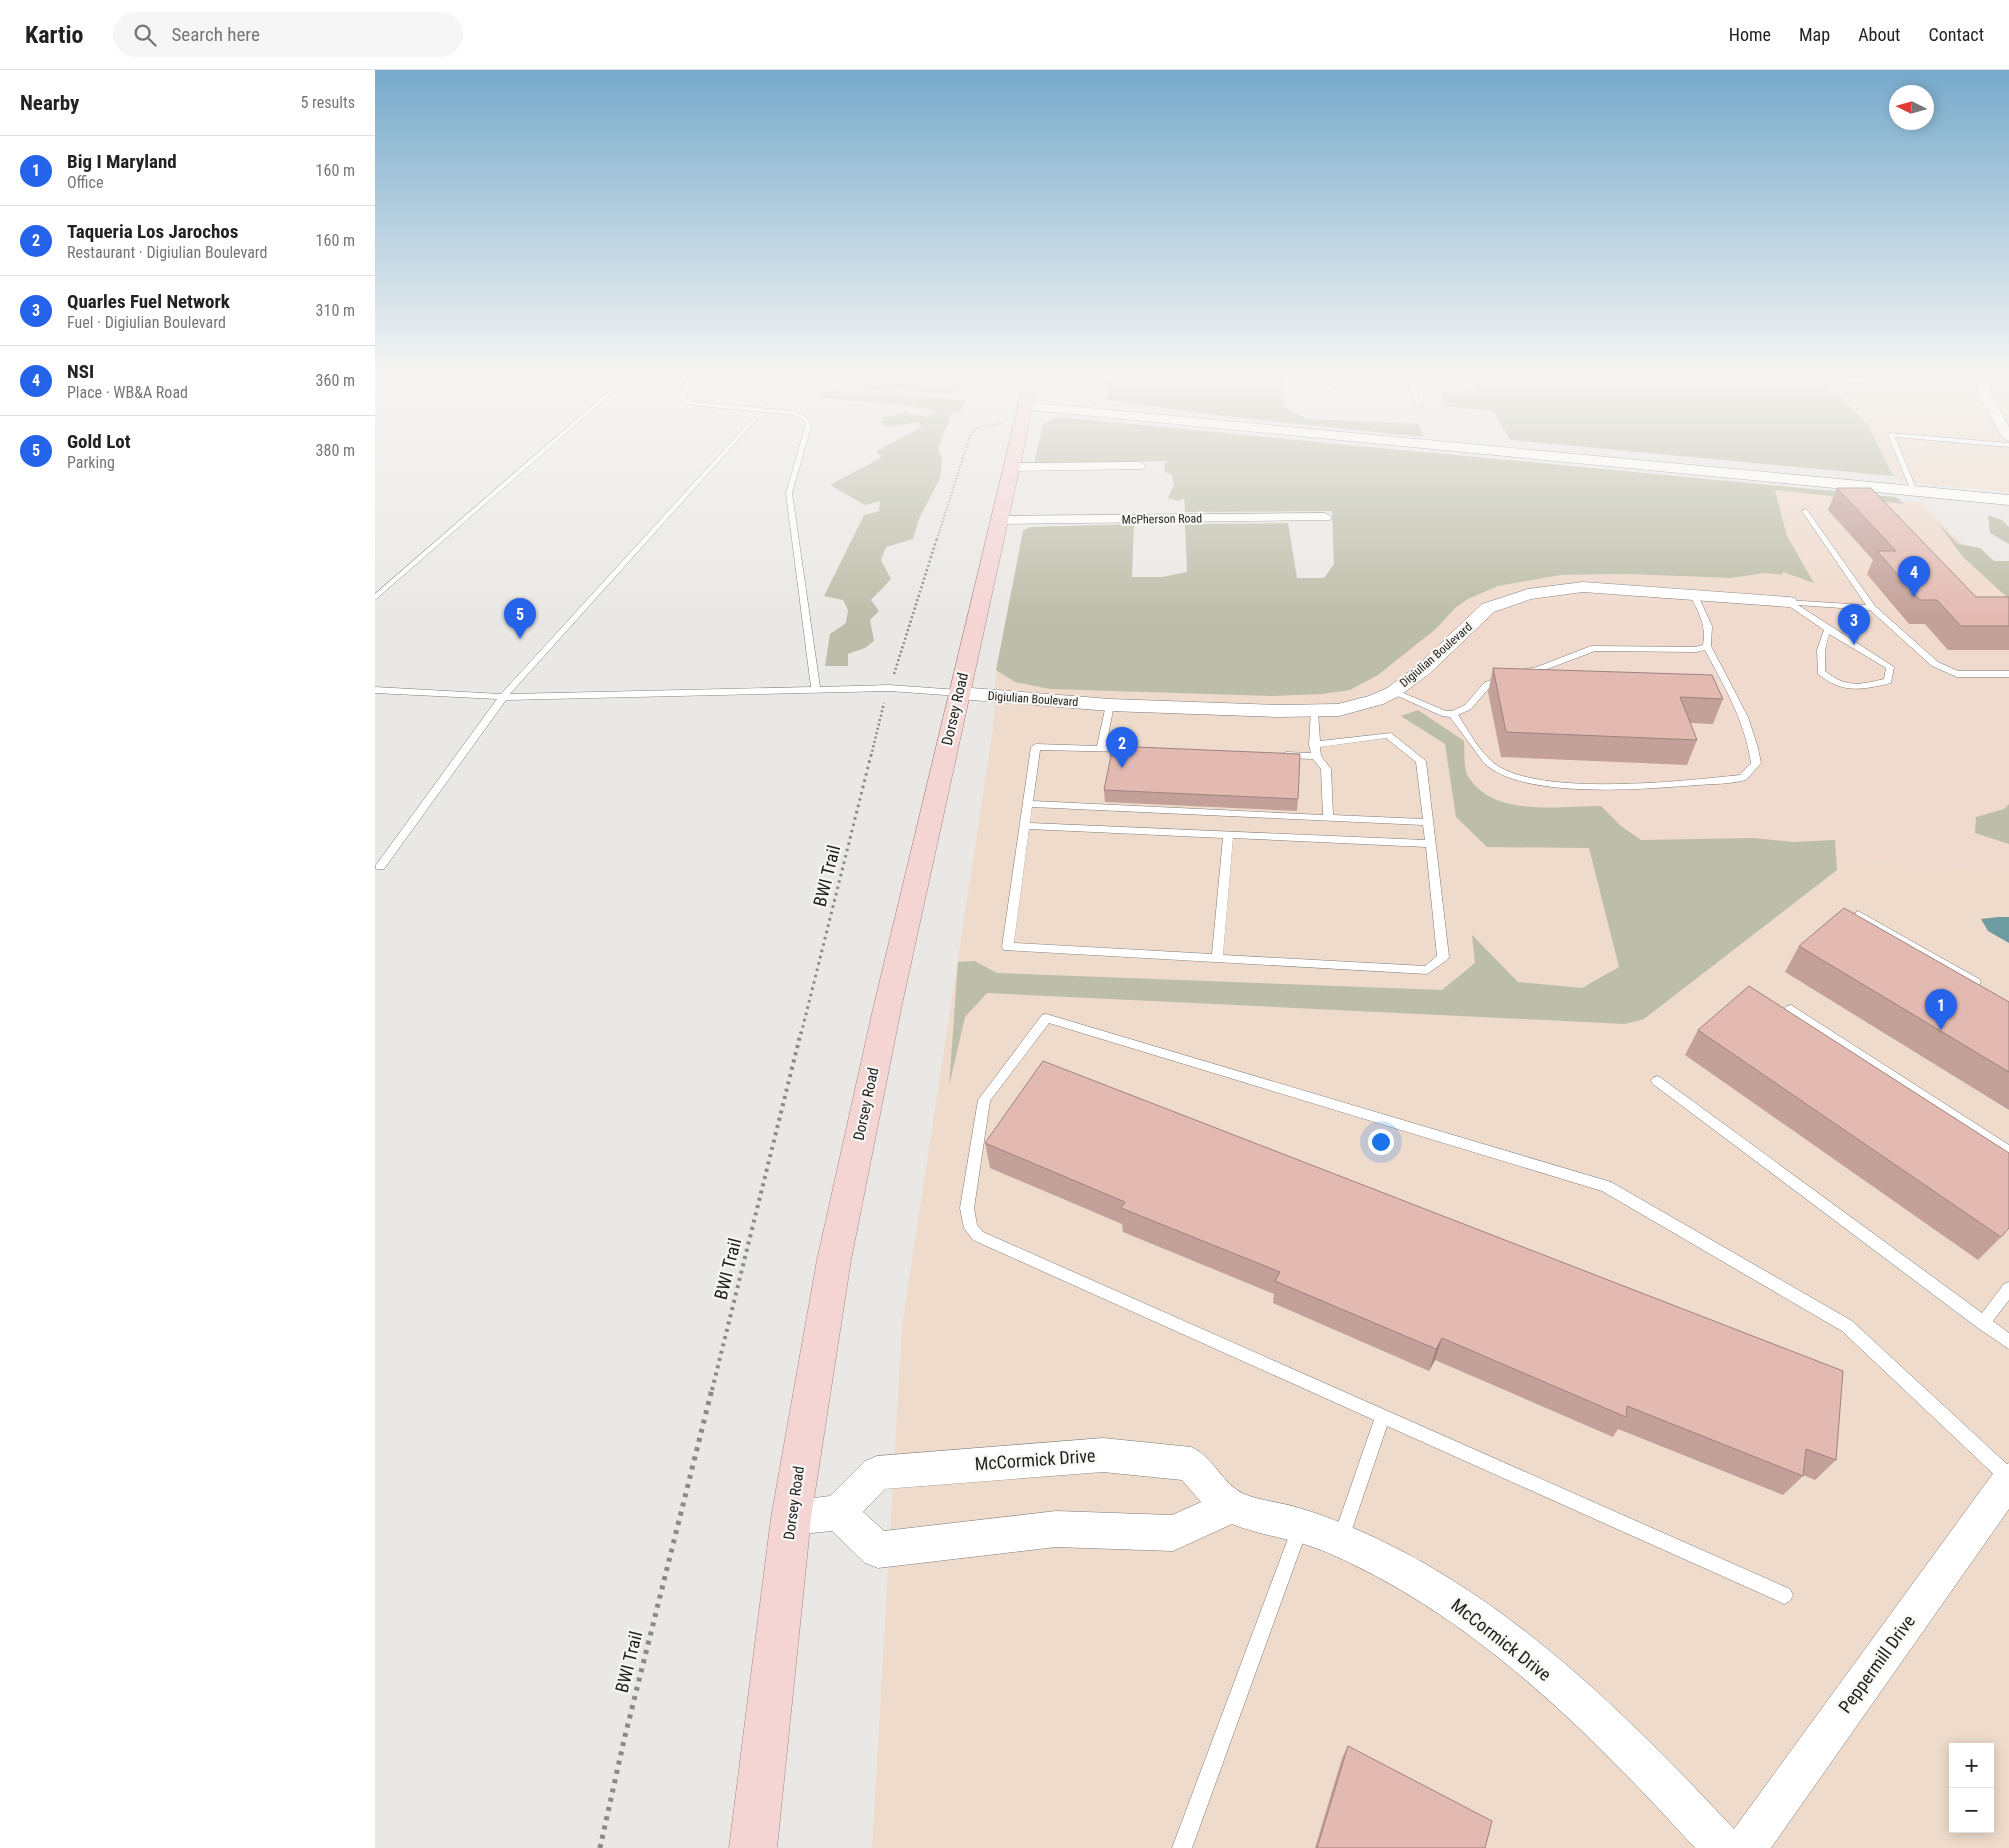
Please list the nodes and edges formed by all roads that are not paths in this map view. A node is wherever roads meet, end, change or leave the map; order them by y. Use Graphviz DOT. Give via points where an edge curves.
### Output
graph roads {
  1 [pos="542,453"];
  2 [pos="724,453"];
  3 [pos="800,453"];
  4 [pos="1014,453"];
  5 [pos="1516,453"];
  6 [pos="1898,453"];
  7 [pos="1138,466"];
  8 [pos="1010,468"];
  9 [pos="1914,491"];
  10 [pos="2009,500"];
  11 [pos="1805,511"];
  12 [pos="1325,517"];
  13 [pos="998,520"];
  14 [pos="1694,595"];
  15 [pos="375,598"];
  16 [pos="1789,602"];
  17 [pos="1872,608"];
  18 [pos="1828,629"];
  19 [pos="1707,646"];
  20 [pos="2009,674"];
  21 [pos="375,690"];
  22 [pos="816,690"];
  23 [pos="1393,692"];
  24 [pos="959,693"];
  25 [pos="503,697"];
  26 [pos="1110,705"];
  27 [pos="1314,712"];
  28 [pos="1453,714"];
  29 [pos="1101,749"];
  30 [pos="1140,750"];
  31 [pos="1315,751"];
  32 [pos="1277,755"];
  33 [pos="1028,804"];
  34 [pos="1333,818"];
  35 [pos="1428,822"];
  36 [pos="1025,826"];
  37 [pos="1228,835"];
  38 [pos="1339,840"];
  39 [pos="1430,844"];
  40 [pos="380,868"];
  41 [pos="1858,915"];
  42 [pos="1217,959"];
  43 [pos="1984,987"];
  44 [pos="1791,1009"];
  45 [pos="1657,1081"];
  46 [pos="2009,1152"];
  47 [pos="2009,1289"];
  48 [pos="1983,1323"];
  49 [pos="2009,1342"];
  50 [pos="1383,1416"];
  51 [pos="2009,1479"];
  52 [pos="1231,1506"];
  53 [pos="838,1513"];
  54 [pos="791,1518"];
  55 [pos="1300,1526"];
  56 [pos="1341,1539"];
  57 [pos="1784,1595"];
  58 [pos="753,1848"];
  59 [pos="1182,1848"];
  60 [pos="1723,1848"];
  61 [pos="1746,1848"];
  1 -- 15 [label="lane"];
  2 -- 25 [label="lane"];
  3 -- 22 [label="lane" via="789,492"];
  4 -- 8 [label="main road, Dorsey Road"];
  5 -- 9 [label="street"];
  6 -- 9 [label="lane"];
  7 -- 8 [label="street"];
  8 -- 13 [label="main road, Dorsey Road"];
  9 -- 10 [label="street"];
  11 -- 17 [label="lane"];
  12 -- 13 [label="street, McPherson Road"];
  13 -- 24 [label="main road, Dorsey Road"];
  14 -- 16 [label="street, Digiulian Boulevard"];
  14 -- 19 [label="lane" via="1708,624 1710,636"];
  14 -- 23 [label="street, Digiulian Boulevard" via="1583,587 1528,594 1488,608 1423,670"];
  16 -- 17 [label="lane"];
  16 -- 18 [label="lane"];
  17 -- 20 [label="lane" via="1935,664 1957,674"];
  18 -- 18 [label="lane" via="1820,644 1819,662 1821,672 1833,683 1852,689 1888,681 1890,666"];
  19 -- 28 [label="lane" via="1696,650 1594,648 1487,685 1468,707"];
  19 -- 28 [label="lane" via="1755,746 1757,764 1743,778 1620,786 1539,783 1517,778 1492,766"];
  21 -- 25 [label="lane"];
  22 -- 24 [label="lane" via="889,688"];
  22 -- 25 [label="lane"];
  23 -- 27 [label="street, Digiulian Boulevard" via="1357,706"];
  23 -- 28 [label="lane" via="1445,714"];
  24 -- 26 [label="street, Digiulian Boulevard"];
  24 -- 54 [label="main road, Dorsey Road" via="855,1159"];
  25 -- 40 [label="lane"];
  26 -- 27 [label="street, Digiulian Boulevard"];
  26 -- 29 [label="lane"];
  27 -- 31 [label="lane"];
  29 -- 30 [label="lane"];
  29 -- 33 [label="lane" via="1036,747"];
  31 -- 32 [label="lane"];
  31 -- 34 [label="lane" via="1326,770"];
  31 -- 35 [label="lane" via="1388,735 1421,761"];
  33 -- 34 [label="lane"];
  33 -- 36 [label="lane"];
  34 -- 35 [label="lane"];
  34 -- 38 [label="lane"];
  35 -- 39 [label="lane"];
  36 -- 37 [label="lane"];
  36 -- 42 [label="lane" via="1008,947"];
  37 -- 38 [label="lane"];
  37 -- 42 [label="lane"];
  38 -- 39 [label="lane"];
  39 -- 42 [label="lane" via="1443,957 1427,970"];
  41 -- 43 [label="lane"];
  44 -- 46 [label="lane"];
  45 -- 48 [label="lane"];
  47 -- 48 [label="lane"];
  48 -- 49 [label="lane"];
  50 -- 51 [label="lane" via="978,1236 971,1228 967,1208 985,1100 1046,1018 1606,1186 1847,1326"];
  50 -- 56 [label="lane"];
  50 -- 57 [label="lane"];
  51 -- 61 [label="street, Peppermill Drive"];
  52 -- 53 [label="street" via="1173,1533 1056,1529 877,1550"];
  52 -- 53 [label="street, McCormick Drive" via="1191,1464 1103,1455 877,1473"];
  52 -- 55 [label="street, McCormick Drive"];
  53 -- 54 [label="street"];
  54 -- 58 [label="main road, Dorsey Road"];
  55 -- 56 [label="street, McCormick Drive"];
  55 -- 59 [label="lane"];
  56 -- 60 [label="street, McCormick Drive" via="1424,1584 1509,1643 1606,1728"];
}
